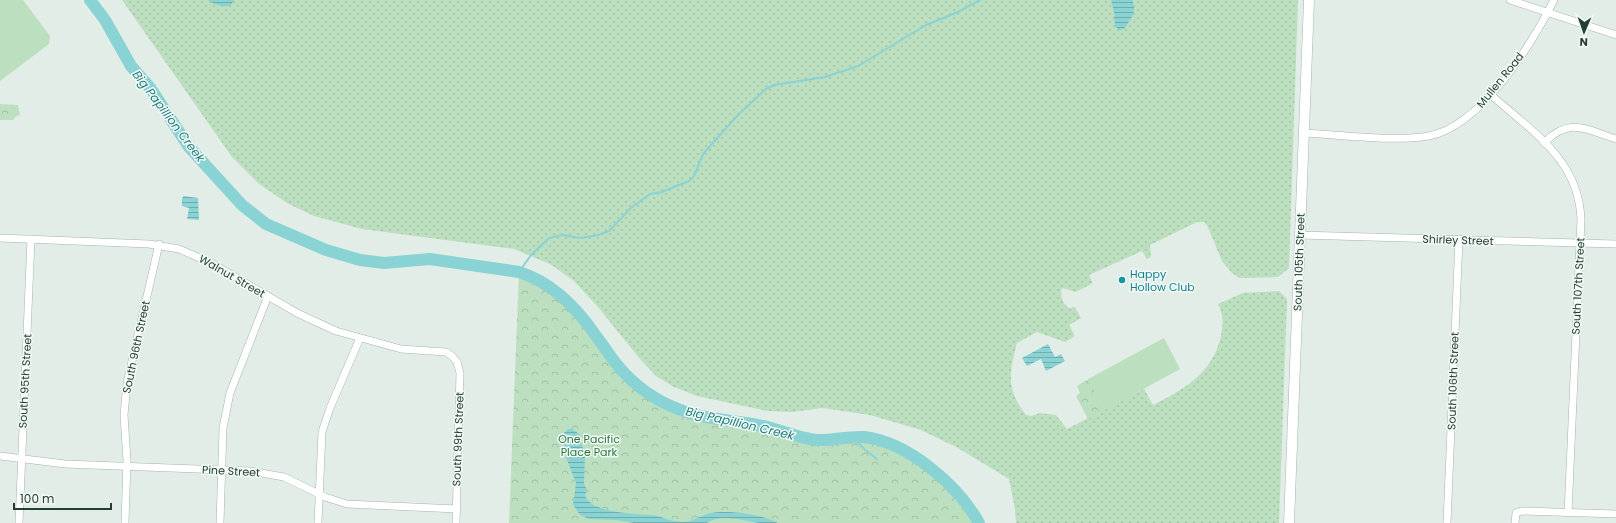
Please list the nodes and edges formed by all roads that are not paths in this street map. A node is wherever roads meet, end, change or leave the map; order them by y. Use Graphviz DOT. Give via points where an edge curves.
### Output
graph roads {
  1 [pos="1309,0"];
  2 [pos="1510,0"];
  3 [pos="1554,0"];
  4 [pos="1547,13"];
  5 [pos="1616,35"];
  6 [pos="1490,94"];
  7 [pos="1304,133"];
  8 [pos="1616,139"];
  9 [pos="1544,143"];
  10 [pos="1300,235"];
  11 [pos="0,238"];
  12 [pos="32,239"];
  13 [pos="1459,240"];
  14 [pos="1580,243"];
  15 [pos="159,244"];
  16 [pos="1616,244"];
  17 [pos="268,296"];
  18 [pos="360,338"];
  19 [pos="454,358"];
  20 [pos="0,456"];
  21 [pos="22,458"];
  22 [pos="127,467"];
  23 [pos="222,470"];
  24 [pos="318,494"];
  25 [pos="456,509"];
  26 [pos="1568,513"];
  27 [pos="1616,514"];
  28 [pos="19,523"];
  29 [pos="125,523"];
  30 [pos="220,523"];
  31 [pos="318,523"];
  32 [pos="456,523"];
  33 [pos="1289,523"];
  34 [pos="1447,523"];
  35 [pos="1515,523"];
  1 -- 7 [label="street, South 105th Street"];
  2 -- 4 [label="street"];
  3 -- 4 [label="street, Mullen Road"];
  4 -- 5 [label="street"];
  4 -- 6 [label="street, Mullen Road"];
  6 -- 7 [label="street, Mullen Road" via="1462,121 1430,136 1399,138"];
  6 -- 9 [label="street, South 107th Street"];
  7 -- 10 [label="street, South 105th Street"];
  8 -- 9 [label="street" via="1575,126 1558,130"];
  9 -- 14 [label="street, South 107th Street" via="1570,174 1579,198"];
  10 -- 13 [label="street, Shirley Street"];
  10 -- 33 [label="street, South 105th Street"];
  11 -- 12 [label="street, Walnut Street"];
  12 -- 15 [label="street, Walnut Street"];
  12 -- 21 [label="street, South 95th Street"];
  13 -- 14 [label="street, Shirley Street"];
  13 -- 34 [label="street, South 106th Street"];
  14 -- 16 [label="street, Shirley Street"];
  14 -- 26 [label="street, South 107th Street"];
  15 -- 17 [label="street, Walnut Street" via="202,258"];
  15 -- 22 [label="street, South 96th Street" via="127,383 124,415"];
  17 -- 18 [label="street, Walnut Street" via="316,322"];
  17 -- 23 [label="street" via="230,392 224,428"];
  18 -- 19 [label="street, Walnut Street" via="401,349 438,350"];
  18 -- 24 [label="street" via="324,425"];
  19 -- 25 [label="street, South 99th Street" via="460,372"];
  20 -- 21 [label="street, Pine Street"];
  21 -- 22 [label="street, Pine Street" via="66,464"];
  21 -- 28 [label="street, South 95th Street"];
  22 -- 23 [label="street, Pine Street"];
  22 -- 29 [label="street, South 96th Street"];
  23 -- 24 [label="street, Pine Street" via="274,474"];
  23 -- 30 [label="street"];
  24 -- 25 [label="street, Pine Street" via="355,505"];
  24 -- 31 [label="street"];
  25 -- 32 [label="street, South 99th Street"];
  26 -- 27 [label="street"];
  26 -- 35 [label="street" via="1521,511 1516,513"];
}
